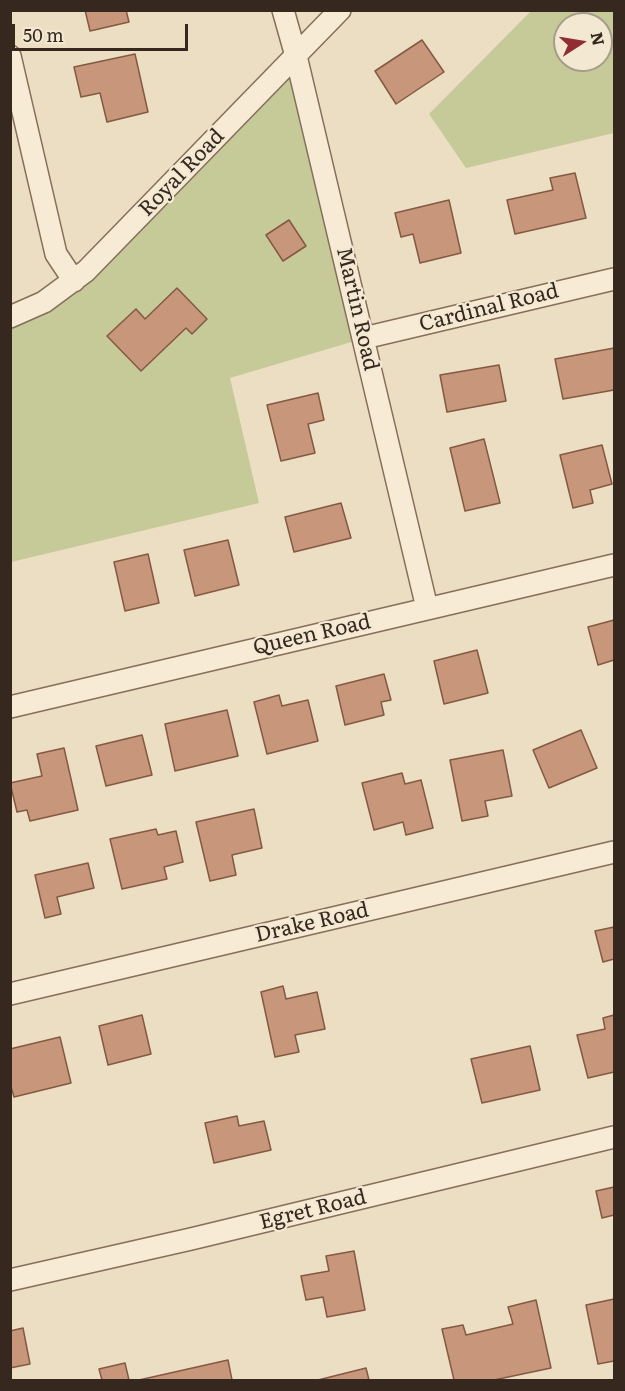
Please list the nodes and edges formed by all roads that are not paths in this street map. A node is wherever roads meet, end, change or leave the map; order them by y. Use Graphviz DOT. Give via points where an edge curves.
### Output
graph roads {
  1 [pos="283,10"];
  2 [pos="340,10"];
  3 [pos="10,56"];
  4 [pos="296,56"];
  5 [pos="615,279"];
  6 [pos="74,281"];
  7 [pos="10,317"];
  8 [pos="364,338"];
  9 [pos="615,565"];
  10 [pos="427,608"];
  11 [pos="10,707"];
  12 [pos="615,852"];
  13 [pos="10,994"];
  14 [pos="615,1137"];
  15 [pos="10,1280"];
  1 -- 4 [label="street, Martin Road"];
  2 -- 4 [label="street, Royal Road"];
  3 -- 6 [label="street" via="56,254"];
  4 -- 6 [label="street, Royal Road"];
  4 -- 8 [label="street, Martin Road"];
  5 -- 8 [label="street, Cardinal Road"];
  6 -- 7 [label="street, Royal Road" via="44,302"];
  8 -- 10 [label="street, Martin Road"];
  9 -- 10 [label="street, Queen Road"];
  10 -- 11 [label="street, Queen Road"];
  12 -- 13 [label="street, Drake Road"];
  14 -- 15 [label="street, Egret Road"];
}
